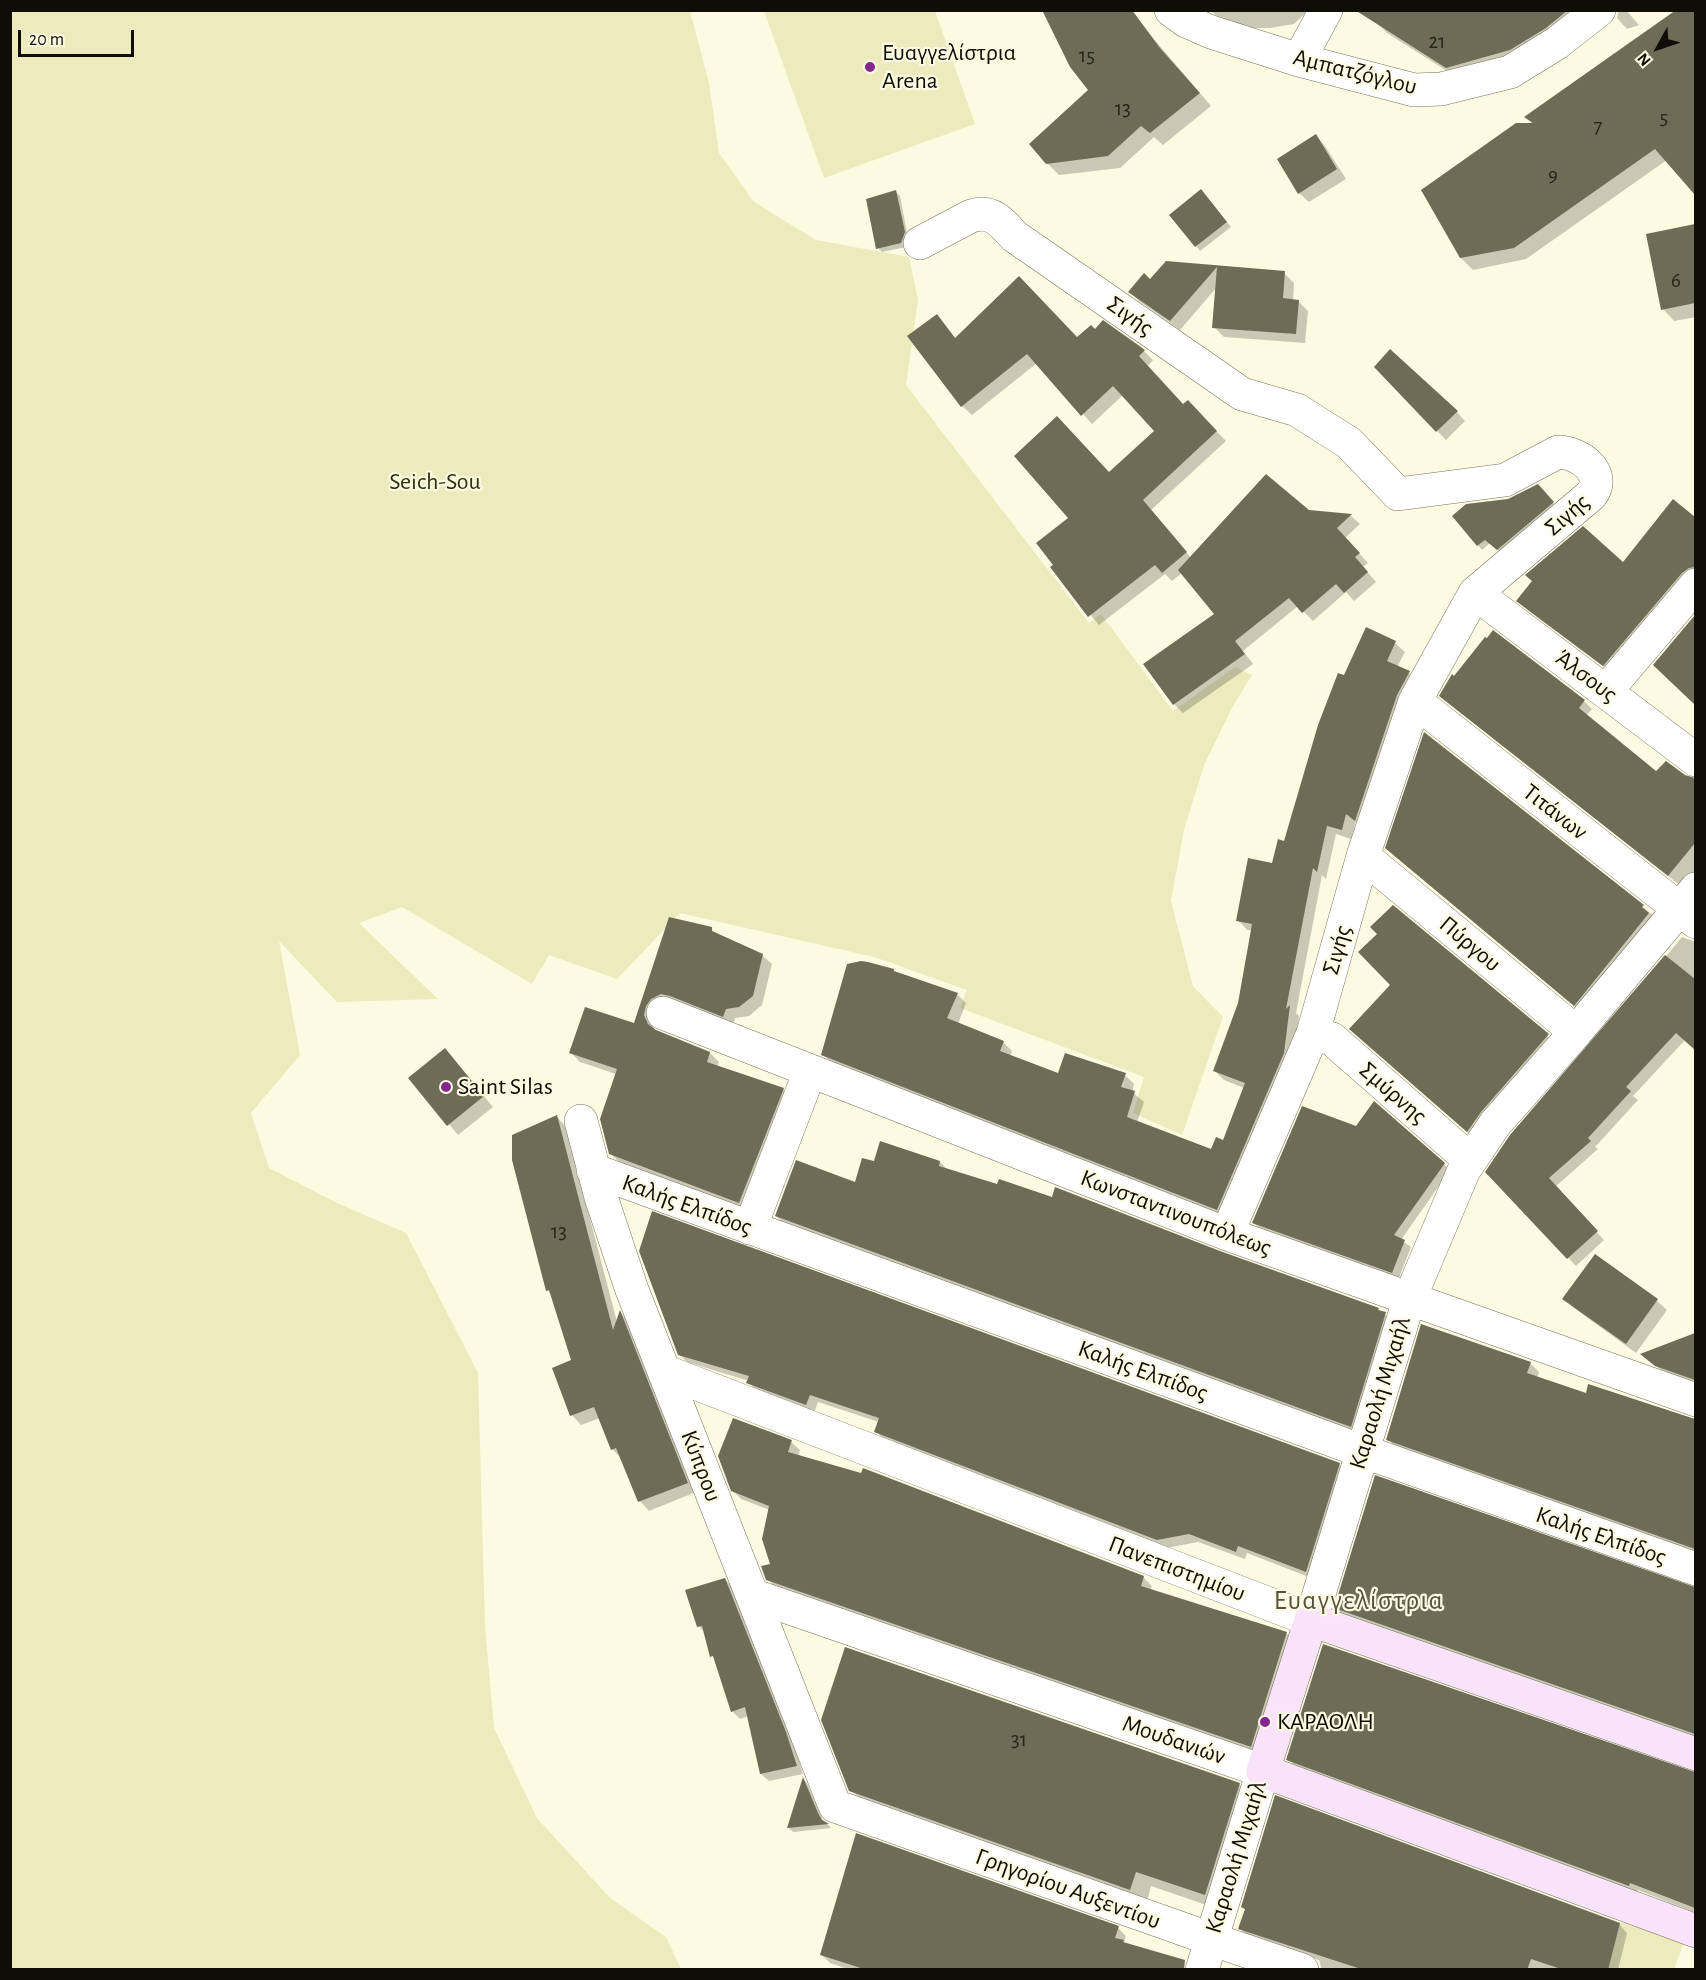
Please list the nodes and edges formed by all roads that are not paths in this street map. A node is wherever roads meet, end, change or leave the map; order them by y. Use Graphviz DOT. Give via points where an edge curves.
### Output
graph roads {
  1 [pos="1171,10"];
  2 [pos="1326,10"];
  3 [pos="1599,10"];
  4 [pos="1299,60"];
  5 [pos="920,243"];
  6 [pos="1695,585"];
  7 [pos="1476,593"];
  8 [pos="1605,691"];
  9 [pos="1415,701"];
  10 [pos="1695,760"];
  11 [pos="1363,856"];
  12 [pos="1690,907"];
  13 [pos="663,1013"];
  14 [pos="1576,1032"];
  15 [pos="1313,1033"];
  16 [pos="810,1071"];
  17 [pos="581,1121"];
  18 [pos="1470,1160"];
  19 [pos="593,1170"];
  20 [pos="750,1228"];
  21 [pos="1227,1234"];
  22 [pos="1409,1300"];
  23 [pos="664,1371"];
  24 [pos="1695,1400"];
  25 [pos="1362,1451"];
  26 [pos="1695,1569"];
  27 [pos="752,1595"];
  28 [pos="1311,1620"];
  29 [pos="1695,1754"];
  30 [pos="1263,1771"];
  31 [pos="835,1806"];
  32 [pos="1695,1930"];
  33 [pos="1206,1954"];
  34 [pos="1302,1970"];
  1 -- 4 [label="street, Αμπατζόγλου" via="1211,32"];
  2 -- 4 [label="street"];
  3 -- 4 [label="street, Αμπατζόγλου" via="1557,43 1510,72 1441,89 1414,90"];
  5 -- 7 [label="street, Σιγής" via="979,213 994,216 1014,236 1242,394 1297,410 1349,443 1398,494 1506,480 1558,452 1567,452 1587,464 1597,480 1591,495"];
  6 -- 8 [label="street"];
  7 -- 8 [label="street, Άλσους"];
  7 -- 9 [label="street, Σιγής"];
  8 -- 10 [label="street, Άλσους"];
  9 -- 11 [label="street, Σιγής"];
  9 -- 12 [label="street, Τιτάνων"];
  11 -- 14 [label="street, Πύργου"];
  11 -- 15 [label="street, Σιγής"];
  12 -- 14 [label="street, Καραολή Μιχαήλ"];
  13 -- 16 [label="street, Κωνσταντινουπόλεως"];
  14 -- 18 [label="street, Καραολή Μιχαήλ" via="1495,1124"];
  15 -- 18 [label="street, Σμύρνης" via="1332,1040"];
  15 -- 21 [label="street, Σιγής"];
  16 -- 20 [label="street"];
  16 -- 21 [label="street, Κωνσταντινουπόλεως"];
  17 -- 19 [label="street, Κύπρου"];
  18 -- 22 [label="street, Καραολή Μιχαήλ"];
  19 -- 20 [label="street, Καλής Ελπίδος"];
  19 -- 23 [label="street, Κύπρου" via="632,1290"];
  20 -- 25 [label="street, Καλής Ελπίδος"];
  21 -- 22 [label="street, Κωνσταντινουπόλεως"];
  22 -- 24 [label="street, Κωνσταντινουπόλεως"];
  22 -- 25 [label="street, Καραολή Μιχαήλ"];
  23 -- 27 [label="street, Κύπρου"];
  23 -- 28 [label="street, Πανεπιστημίου"];
  25 -- 26 [label="street, Καλής Ελπίδος"];
  25 -- 28 [label="street, Καραολή Μιχαήλ"];
  27 -- 30 [label="street, Μουδανιών"];
  27 -- 31 [label="street, Κύπρου"];
  28 -- 29 [label="street, Πανεπιστημίου"];
  28 -- 30 [label="street, Καραολή Μιχαήλ"];
  30 -- 32 [label="street, Μουδανιών"];
  30 -- 33 [label="street, Καραολή Μιχαήλ"];
  31 -- 33 [label="street, Γρηγορίου Αυξεντίου"];
  33 -- 34 [label="street, Γρηγορίου Αυξεντίου"];
}
